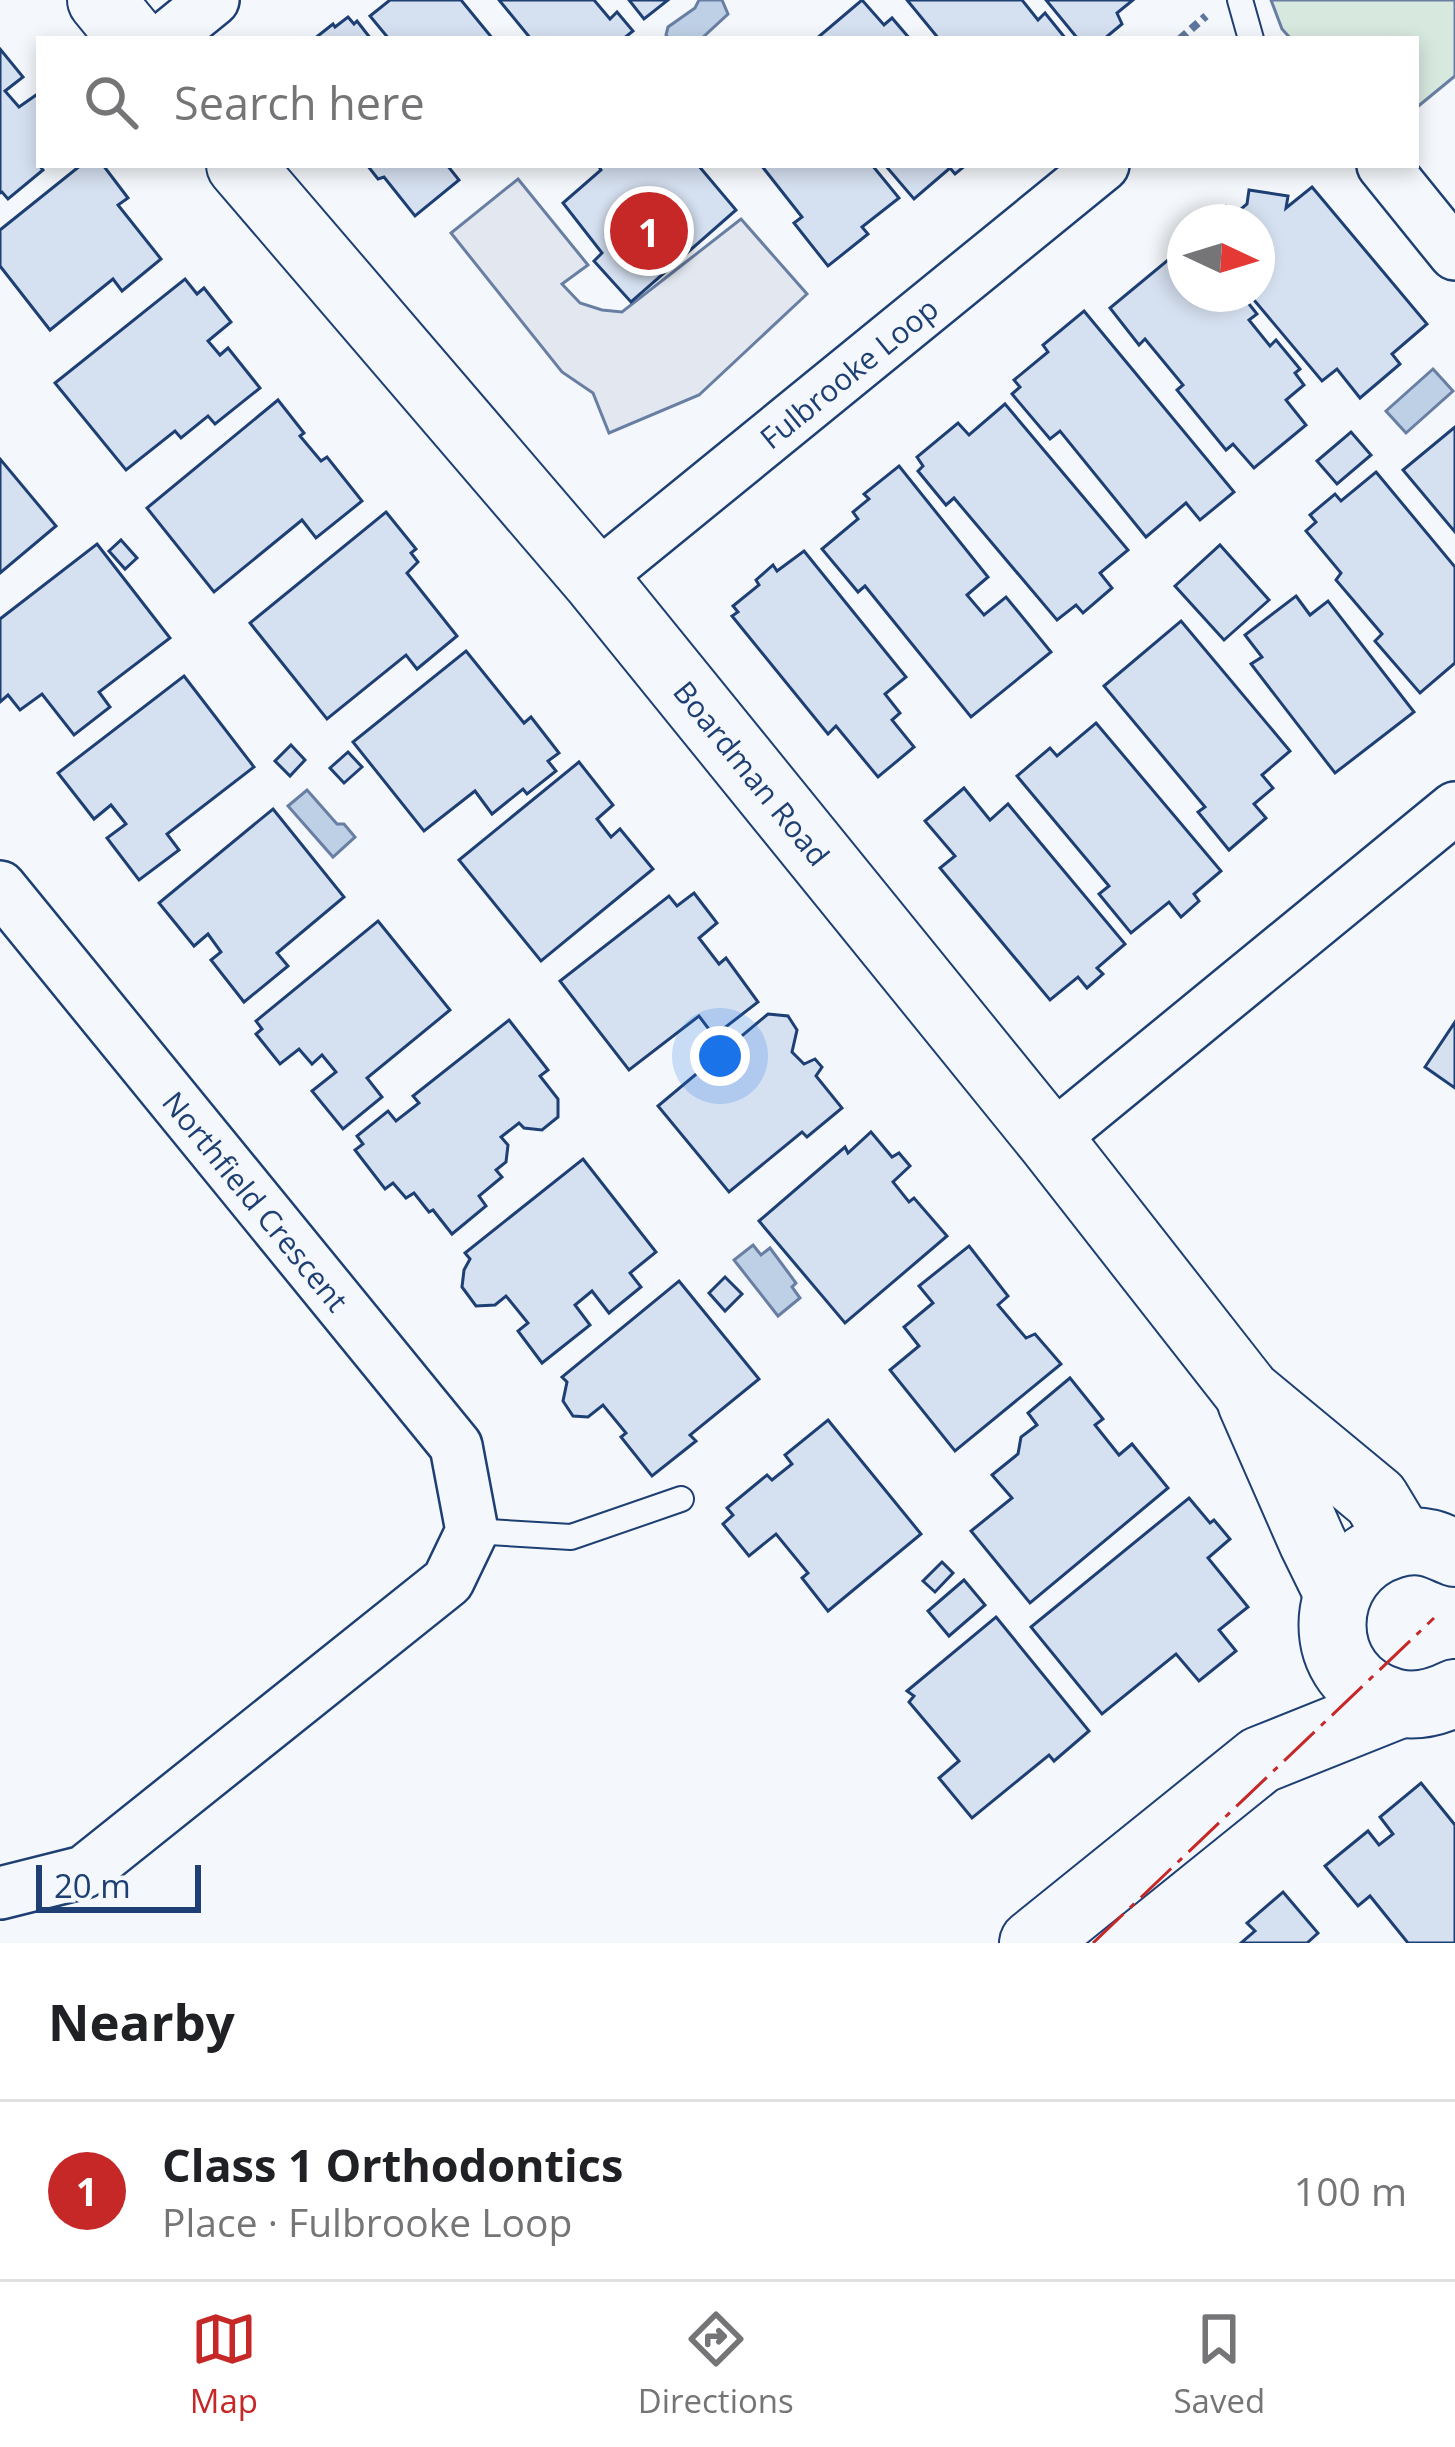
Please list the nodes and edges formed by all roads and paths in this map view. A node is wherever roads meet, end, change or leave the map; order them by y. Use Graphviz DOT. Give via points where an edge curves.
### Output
graph roads {
  1 [pos="101,0"];
  2 [pos="213,0"];
  3 [pos="1240,0"];
  4 [pos="1211,11"];
  5 [pos="131,36"];
  6 [pos="169,36"];
  7 [pos="1183,36"];
  8 [pos="1250,36"];
  9 [pos="243,168"];
  10 [pos="1098,168"];
  11 [pos="1385,168"];
  12 [pos="1455,254"];
  13 [pos="595,579"];
  14 [pos="1455,808"];
  15 [pos="0,887"];
  16 [pos="1050,1140"];
  17 [pos="1248,1393"];
  18 [pos="681,1499"];
  19 [pos="472,1531"];
  20 [pos="1435,1543"];
  21 [pos="1336,1620"];
  22 [pos="1435,1705"];
  23 [pos="1260,1760"];
  24 [pos="0,1893"];
  25 [pos="1033,1943"];
  1 -- 5 [label="street"];
  2 -- 6 [label="street"];
  3 -- 8 [label="lane"];
  4 -- 7 [label="path"];
  9 -- 13 [label="street, Boardman Road"];
  10 -- 13 [label="street, Fulbrooke Loop"];
  11 -- 12 [label="street"];
  13 -- 16 [label="street, Boardman Road"];
  14 -- 16 [label="street"];
  15 -- 19 [label="street, Northfield Crescent" via="457,1447"];
  16 -- 17 [label="street, Boardman Road"];
  17 -- 20 [label="street, Boardman Road"];
  17 -- 21 [label="street, Boardman Road" via="1312,1540"];
  18 -- 19 [label="lane" via="571,1537"];
  19 -- 24 [label="street" via="448,1581 84,1872"];
  20 -- 21 [label="street, Boardman Road" via="1374,1550 1352,1568"];
  21 -- 22 [label="street, Boardman Road" via="1345,1669 1360,1685 1379,1698"];
  21 -- 23 [label="street"];
  22 -- 23 [label="street"];
  23 -- 25 [label="street"];
}
